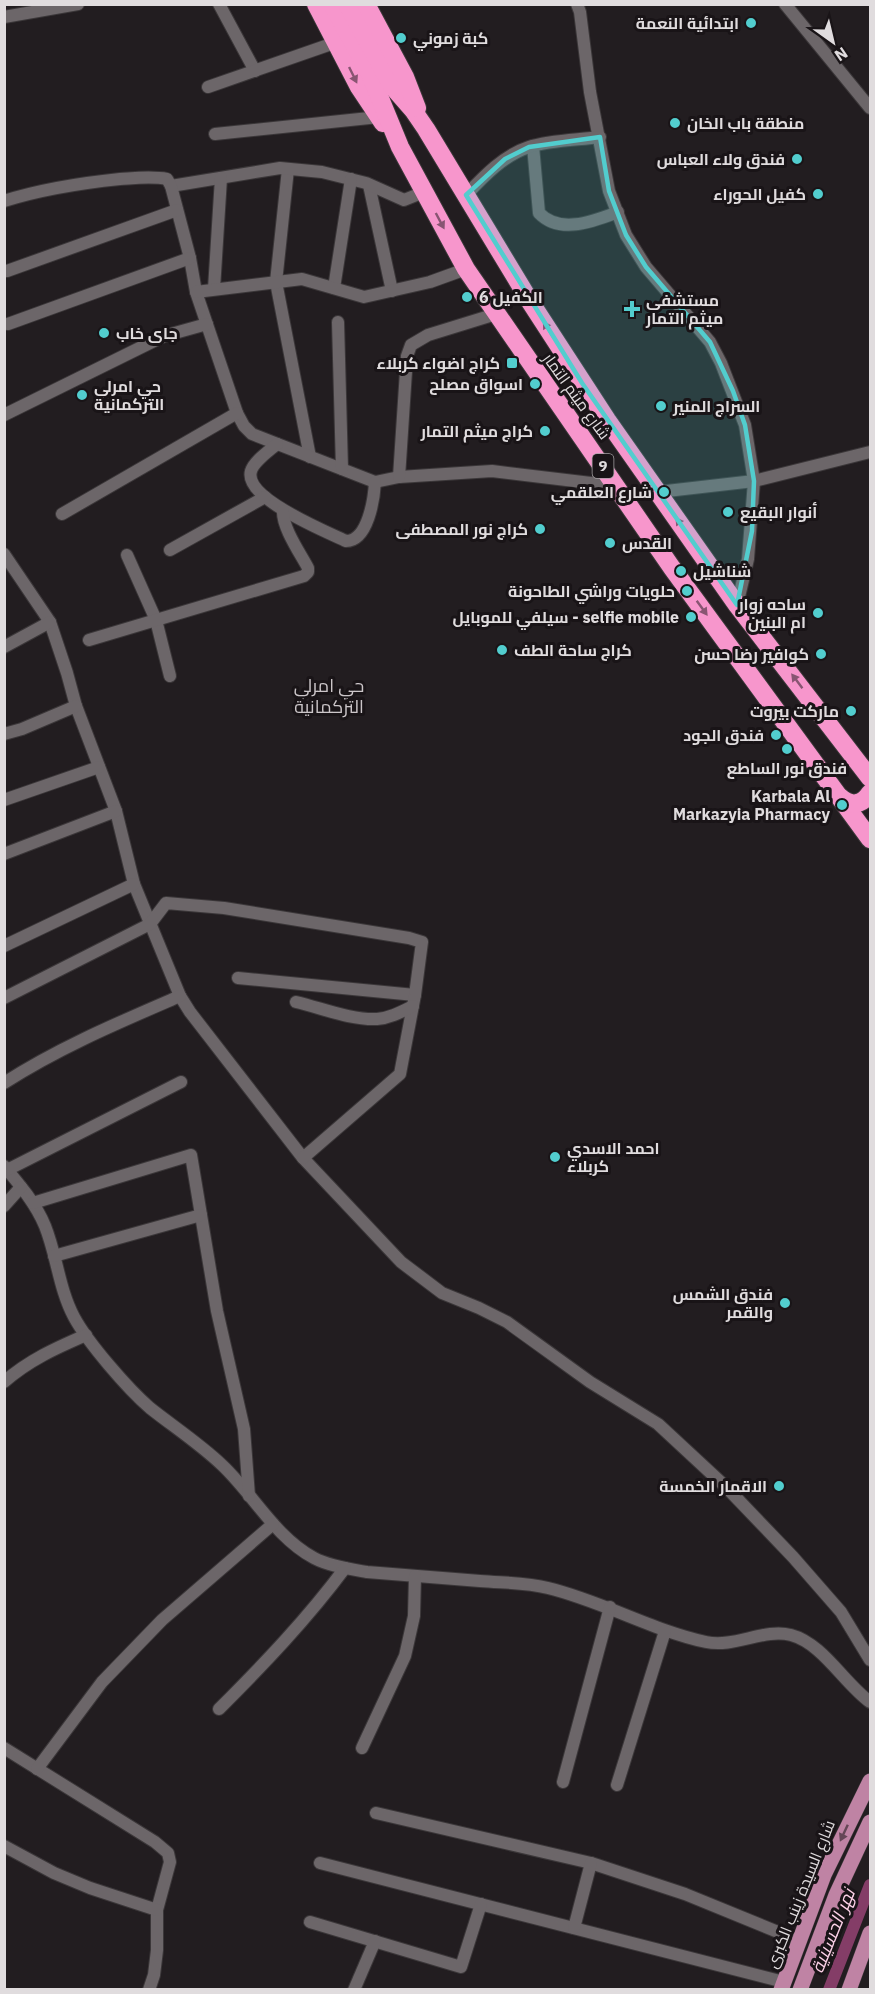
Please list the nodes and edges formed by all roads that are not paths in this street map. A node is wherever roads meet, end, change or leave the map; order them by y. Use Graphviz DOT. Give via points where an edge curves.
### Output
graph roads {
  1 [pos="78,4"];
  2 [pos="219,4"];
  3 [pos="316,4"];
  4 [pos="332,4"];
  5 [pos="347,4"];
  6 [pos="366,4"];
  7 [pos="577,4"];
  8 [pos="785,4"];
  9 [pos="4,17"];
  10 [pos="337,42"];
  11 [pos="255,71"];
  12 [pos="376,71"];
  13 [pos="208,87"];
  14 [pos="870,108"];
  15 [pos="379,117"];
  16 [pos="426,129"];
  17 [pos="216,134"];
  18 [pos="600,137"];
  19 [pos="533,146"];
  20 [pos="400,147"];
  21 [pos="288,169"];
  22 [pos="221,178"];
  23 [pos="351,179"];
  24 [pos="369,184"];
  25 [pos="171,186"];
  26 [pos="424,192"];
  27 [pos="466,195"];
  28 [pos="4,201"];
  29 [pos="177,210"];
  30 [pos="618,212"];
  31 [pos="190,258"];
  32 [pos="466,268"];
  33 [pos="7,272"];
  34 [pos="276,282"];
  35 [pos="334,288"];
  36 [pos="214,289"];
  37 [pos="392,291"];
  38 [pos="196,292"];
  39 [pos="496,314"];
  40 [pos="338,322"];
  41 [pos="8,324"];
  42 [pos="207,324"];
  43 [pos="582,383"];
  44 [pos="556,401"];
  45 [pos="237,413"];
  46 [pos="4,415"];
  47 [pos="607,420"];
  48 [pos="580,434"];
  49 [pos="277,444"];
  50 [pos="870,452"];
  51 [pos="310,457"];
  52 [pos="342,469"];
  53 [pos="399,477"];
  54 [pos="754,481"];
  55 [pos="375,482"];
  56 [pos="616,486"];
  57 [pos="658,492"];
  58 [pos="265,497"];
  59 [pos="283,511"];
  60 [pos="62,514"];
  61 [pos="170,550"];
  62 [pos="4,554"];
  63 [pos="127,555"];
  64 [pos="737,604"];
  65 [pos="156,620"];
  66 [pos="50,622"];
  67 [pos="89,640"];
  68 [pos="4,647"];
  69 [pos="170,676"];
  70 [pos="76,706"];
  71 [pos="4,734"];
  72 [pos="99,767"];
  73 [pos="870,778"];
  74 [pos="870,793"];
  75 [pos="840,797"];
  76 [pos="4,800"];
  77 [pos="116,811"];
  78 [pos="870,839"];
  79 [pos="4,854"];
  80 [pos="134,884"];
  81 [pos="150,924"];
  82 [pos="4,946"];
  83 [pos="238,978"];
  84 [pos="180,996"];
  85 [pos="4,998"];
  86 [pos="414,1001"];
  87 [pos="297,1002"];
  88 [pos="181,1082"];
  89 [pos="4,1083"];
  90 [pos="303,1158"];
  91 [pos="6,1168"];
  92 [pos="21,1187"];
  93 [pos="33,1203"];
  94 [pos="4,1206"];
  95 [pos="201,1215"];
  96 [pos="54,1256"];
  97 [pos="86,1335"];
  98 [pos="4,1382"];
  99 [pos="249,1496"];
  100 [pos="273,1524"];
  101 [pos="345,1568"];
  102 [pos="415,1576"];
  103 [pos="610,1607"];
  104 [pos="665,1630"];
  105 [pos="870,1660"];
  106 [pos="870,1702"];
  107 [pos="219,1709"];
  108 [pos="4,1748"];
  109 [pos="362,1748"];
  110 [pos="36,1769"];
  111 [pos="870,1780"];
  112 [pos="563,1782"];
  113 [pos="617,1785"];
  114 [pos="376,1813"];
  115 [pos="870,1822"];
  116 [pos="4,1846"];
  117 [pos="320,1863"];
  118 [pos="591,1863"];
  119 [pos="481,1904"];
  120 [pos="157,1910"];
  121 [pos="310,1922"];
  122 [pos="574,1928"];
  123 [pos="870,1933"];
  124 [pos="375,1941"];
  125 [pos="800,1941"];
  126 [pos="782,1986"];
  127 [pos="149,1989"];
  128 [pos="354,1989"];
  129 [pos="800,1989"];
  130 [pos="849,1989"];
  1 -- 9 [label="street"];
  2 -- 11 [label="street"];
  3 -- 10 [label="highway"];
  4 -- 12 [label="highway, 9"];
  5 -- 12 [label="highway, 9"];
  6 -- 16 [label="highway" via="405,77"];
  7 -- 18 [label="street"];
  8 -- 14 [label="street"];
  10 -- 11 [label="street"];
  10 -- 15 [label="highway, one-way"];
  11 -- 13 [label="street"];
  12 -- 16 [label="highway, شارع ميثم التمار / 9" via="393,86"];
  12 -- 20 [label="highway, شارع ميثم التمار / 9"];
  15 -- 17 [label="street"];
  15 -- 20 [label="highway"];
  16 -- 27 [label="highway, شارع ميثم التمار / 9"];
  18 -- 19 [label="street"];
  18 -- 30 [label="street" via="609,191"];
  19 -- 27 [label="street" via="505,159"];
  19 -- 30 [label="street" via="539,213 545,219 580,224"];
  20 -- 26 [label="highway, شارع ميثم التمار / 9"];
  21 -- 22 [label="street"];
  21 -- 23 [label="street"];
  21 -- 34 [label="street"];
  22 -- 25 [label="street"];
  22 -- 36 [label="street"];
  23 -- 24 [label="street"];
  23 -- 35 [label="street"];
  24 -- 26 [label="street" via="404,200"];
  24 -- 37 [label="street"];
  25 -- 28 [label="street" via="160,177 130,178 86,182"];
  25 -- 29 [label="street"];
  26 -- 32 [label="highway, شارع ميثم التمار / 9, one-way"];
  43 -- 27 [label="highway, شارع ميثم التمار / 9, one-way"];
  29 -- 31 [label="street"];
  29 -- 33 [label="street"];
  30 -- 54 [label="street" via="626,235 646,267 710,342 721,363 745,425"];
  31 -- 38 [label="street"];
  31 -- 41 [label="street"];
  32 -- 37 [label="street"];
  32 -- 39 [label="highway, شارع ميثم التمار / 9"];
  34 -- 35 [label="street" via="302,279"];
  34 -- 36 [label="street"];
  34 -- 51 [label="street"];
  35 -- 37 [label="street" via="364,297"];
  36 -- 38 [label="street"];
  38 -- 42 [label="street"];
  39 -- 44 [label="highway, شارع ميثم التمار / 9"];
  39 -- 53 [label="street" via="429,335 411,345 406,356"];
  40 -- 52 [label="street"];
  42 -- 45 [label="street"];
  42 -- 46 [label="street" via="164,336"];
  43 -- 44 [label="highway" via="579,399 572,404"];
  43 -- 47 [label="highway, شارع ميثم التمار / 9"];
  44 -- 48 [label="highway, شارع ميثم التمار / 9"];
  45 -- 49 [label="street" via="252,434"];
  45 -- 60 [label="street"];
  47 -- 48 [label="highway" via="587,421"];
  47 -- 57 [label="highway, شارع ميثم التمار / 9"];
  48 -- 56 [label="highway, شارع ميثم التمار / 9"];
  49 -- 51 [label="street"];
  49 -- 58 [label="street" via="251,469 253,483"];
  50 -- 54 [label="street"];
  51 -- 52 [label="street"];
  52 -- 55 [label="street"];
  53 -- 55 [label="street"];
  53 -- 56 [label="street" via="492,471"];
  54 -- 57 [label="street"];
  54 -- 64 [label="street" via="748,559"];
  55 -- 59 [label="street" via="367,522 353,541"];
  56 -- 75 [label="highway, شارع ميثم التمار / 9, one-way"];
  64 -- 57 [label="highway, شارع ميثم التمار / 9, one-way"];
  58 -- 59 [label="street"];
  58 -- 61 [label="street"];
  59 -- 65 [label="street" via="282,517 308,568 304,576"];
  62 -- 66 [label="street"];
  63 -- 65 [label="street"];
  73 -- 64 [label="highway, شارع ميثم التمار / 9, one-way"];
  65 -- 67 [label="street"];
  65 -- 69 [label="street"];
  66 -- 68 [label="street"];
  66 -- 70 [label="street"];
  70 -- 71 [label="street"];
  70 -- 72 [label="street"];
  72 -- 76 [label="street"];
  72 -- 77 [label="street"];
  74 -- 75 [label="highway" via="860,803 846,802"];
  75 -- 78 [label="highway, شارع ميثم التمار / 9"];
  77 -- 79 [label="street"];
  77 -- 80 [label="street"];
  80 -- 81 [label="street"];
  80 -- 82 [label="street"];
  81 -- 84 [label="street"];
  81 -- 85 [label="street"];
  81 -- 86 [label="street" via="166,903 224,908 409,938 422,942"];
  83 -- 86 [label="street"];
  84 -- 89 [label="street" via="95,1032"];
  84 -- 90 [label="street"];
  86 -- 87 [label="street" via="394,1016 378,1019"];
  86 -- 90 [label="street" via="400,1074"];
  88 -- 91 [label="street"];
  90 -- 105 [label="street" via="401,1262 442,1293 507,1322 590,1382 658,1424 793,1557 841,1612"];
  91 -- 92 [label="street"];
  92 -- 93 [label="street"];
  92 -- 94 [label="street"];
  93 -- 95 [label="street" via="190,1155"];
  93 -- 96 [label="street" via="45,1225"];
  95 -- 96 [label="street"];
  95 -- 99 [label="street" via="217,1311 244,1429"];
  96 -- 97 [label="street" via="63,1291"];
  97 -- 98 [label="street" via="39,1356"];
  97 -- 99 [label="street" via="133,1392 222,1465"];
  99 -- 100 [label="street"];
  100 -- 101 [label="street" via="315,1559"];
  100 -- 110 [label="street" via="162,1620 102,1682"];
  101 -- 102 [label="street"];
  101 -- 107 [label="street" via="286,1641"];
  102 -- 103 [label="street" via="532,1584"];
  102 -- 109 [label="street" via="414,1616 405,1656"];
  103 -- 104 [label="street"];
  103 -- 112 [label="street"];
  104 -- 106 [label="street" via="708,1642 729,1643 791,1635 819,1652"];
  104 -- 113 [label="street"];
  108 -- 110 [label="street"];
  110 -- 120 [label="street" via="168,1853 170,1862"];
  111 -- 125 [label="main road, شارع السيدة زينب الكبرى, one-way" via="824,1875"];
  114 -- 118 [label="street"];
  115 -- 129 [label="main road, شارع السيدة زينب الكبرى"];
  116 -- 120 [label="street" via="63,1877"];
  117 -- 119 [label="street"];
  118 -- 122 [label="street"];
  118 -- 125 [label="street" via="685,1894"];
  119 -- 122 [label="street"];
  119 -- 124 [label="street" via="460,1966"];
  120 -- 127 [label="street" via="157,1950"];
  121 -- 124 [label="street"];
  122 -- 126 [label="street"];
  123 -- 130 [label="main road"];
  124 -- 128 [label="street"];
  125 -- 126 [label="main road, شارع السيدة زينب الكبرى"];
}
